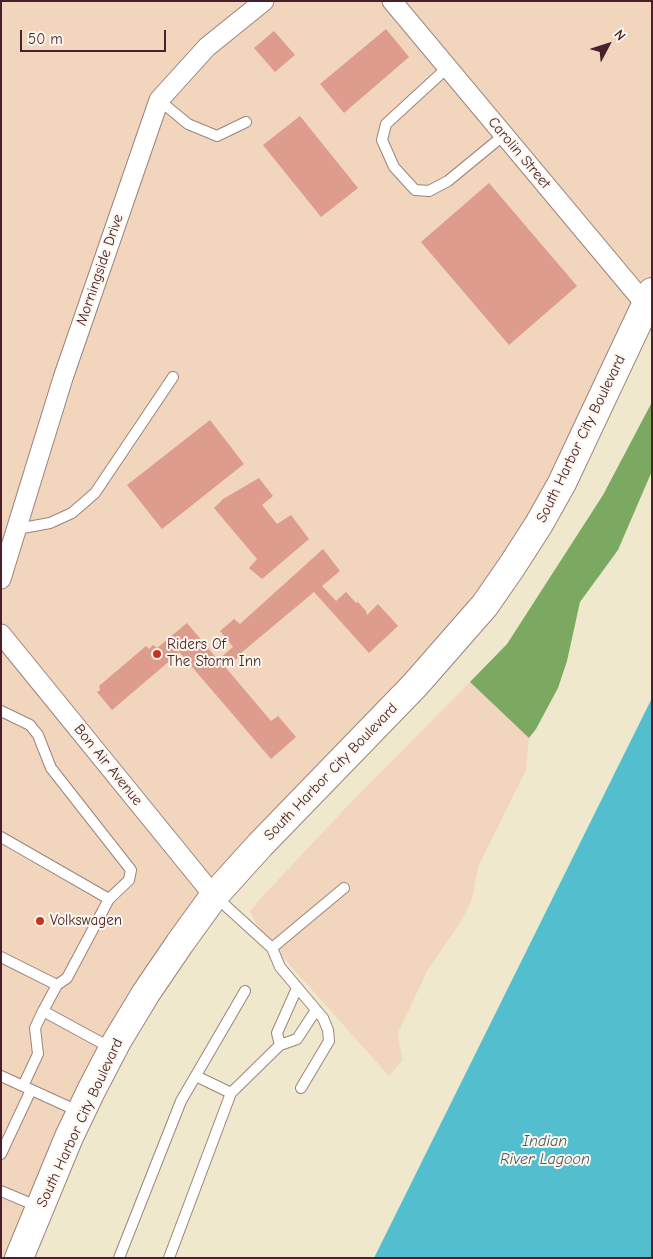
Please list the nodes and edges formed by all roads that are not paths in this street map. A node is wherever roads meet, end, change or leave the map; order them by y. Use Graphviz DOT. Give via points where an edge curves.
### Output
graph roads {
  1 [pos="264,1"];
  2 [pos="392,1"];
  3 [pos="447,68"];
  4 [pos="159,100"];
  5 [pos="246,122"];
  6 [pos="504,135"];
  7 [pos="649,299"];
  8 [pos="173,377"];
  9 [pos="17,529"];
  10 [pos="1,580"];
  11 [pos="1,634"];
  12 [pos="1,711"];
  13 [pos="1,836"];
  14 [pos="344,888"];
  15 [pos="214,896"];
  16 [pos="109,899"];
  17 [pos="272,948"];
  18 [pos="1,957"];
  19 [pos="57,985"];
  20 [pos="297,988"];
  21 [pos="245,991"];
  22 [pos="316,1010"];
  23 [pos="43,1011"];
  24 [pos="280,1045"];
  25 [pos="113,1049"];
  26 [pos="1,1076"];
  27 [pos="196,1076"];
  28 [pos="27,1088"];
  29 [pos="301,1088"];
  30 [pos="231,1093"];
  31 [pos="81,1113"];
  32 [pos="1,1154"];
  33 [pos="1,1191"];
  34 [pos="40,1208"];
  35 [pos="19,1258"];
  36 [pos="120,1258"];
  37 [pos="169,1258"];
  1 -- 4 [label="street, Morningside Drive" via="207,46"];
  2 -- 3 [label="street, Carolin Street"];
  3 -- 6 [label="street, Carolin Street"];
  3 -- 6 [label="lane" via="386,124 382,140 394,167 415,190 430,191 448,181"];
  4 -- 5 [label="lane" via="188,124 217,136"];
  4 -- 9 [label="street, Morningside Drive" via="63,378"];
  6 -- 7 [label="street, Carolin Street"];
  7 -- 15 [label="main road, South Harbor City Boulevard" via="562,483 539,524 484,605 415,685"];
  8 -- 9 [label="lane" via="95,493 72,513 50,523"];
  9 -- 10 [label="street, Morningside Drive"];
  11 -- 15 [label="street, Bon Air Avenue"];
  12 -- 16 [label="lane" via="30,725 38,735 51,768 131,870 129,880"];
  13 -- 16 [label="lane"];
  14 -- 17 [label="lane"];
  15 -- 17 [label="lane"];
  15 -- 25 [label="main road, South Harbor City Boulevard" via="146,994"];
  16 -- 19 [label="lane" via="67,978"];
  17 -- 20 [label="lane" via="280,967"];
  18 -- 19 [label="lane"];
  19 -- 23 [label="lane"];
  20 -- 22 [label="lane"];
  20 -- 24 [label="lane" via="277,1033"];
  21 -- 27 [label="lane"];
  22 -- 24 [label="lane" via="297,1039"];
  22 -- 29 [label="lane" via="323,1018 329,1041"];
  23 -- 25 [label="lane"];
  23 -- 28 [label="lane" via="35,1028 38,1054"];
  24 -- 30 [label="lane"];
  25 -- 31 [label="main road, South Harbor City Boulevard"];
  26 -- 28 [label="lane"];
  27 -- 30 [label="lane"];
  27 -- 36 [label="lane" via="181,1101"];
  28 -- 31 [label="lane"];
  28 -- 32 [label="lane"];
  30 -- 37 [label="lane"];
  31 -- 34 [label="main road, South Harbor City Boulevard"];
  33 -- 34 [label="lane"];
  34 -- 35 [label="main road, South Harbor City Boulevard"];
}
